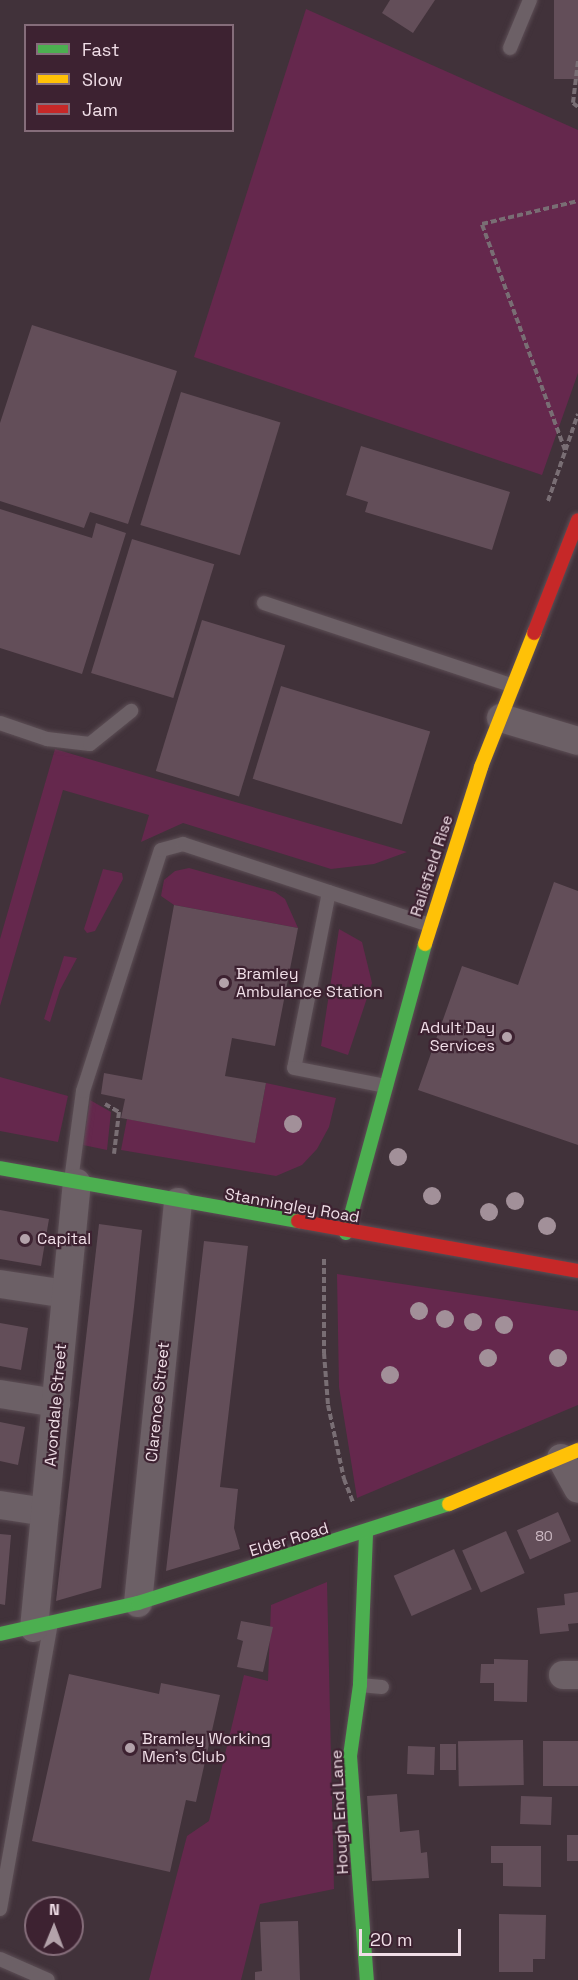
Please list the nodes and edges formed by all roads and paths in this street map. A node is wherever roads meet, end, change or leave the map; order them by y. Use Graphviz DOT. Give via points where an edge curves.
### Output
graph roads {
  1 [pos="530,0"];
  2 [pos="510,48"];
  3 [pos="578,61"];
  4 [pos="578,107"];
  5 [pos="578,201"];
  6 [pos="578,414"];
  7 [pos="578,520"];
  8 [pos="264,603"];
  9 [pos="513,686"];
  10 [pos="131,711"];
  11 [pos="501,718"];
  12 [pos="0,723"];
  13 [pos="578,741"];
  14 [pos="329,892"];
  15 [pos="430,925"];
  16 [pos="386,1086"];
  17 [pos="83,1091"];
  18 [pos="113,1159"];
  19 [pos="0,1168"];
  20 [pos="74,1182"];
  21 [pos="178,1202"];
  22 [pos="346,1233"];
  23 [pos="578,1271"];
  24 [pos="324,1282"];
  25 [pos="0,1284"];
  26 [pos="66,1294"];
  27 [pos="0,1395"];
  28 [pos="56,1403"];
  29 [pos="570,1454"];
  30 [pos="578,1489"];
  31 [pos="0,1505"];
  32 [pos="45,1512"];
  33 [pos="366,1534"];
  34 [pos="138,1603"];
  35 [pos="43,1626"];
  36 [pos="0,1634"];
  37 [pos="360,1685"];
  38 [pos="382,1688"];
  39 [pos="0,1909"];
  40 [pos="0,1959"];
  41 [pos="48,1980"];
  42 [pos="367,1980"];
  1 -- 2 [label="lane"];
  3 -- 4 [label="path" via="573,103"];
  5 -- 6 [label="path" via="482,224 565,450"];
  7 -- 9 [label="street, Railsfield Rise"];
  8 -- 9 [label="lane"];
  9 -- 11 [label="street, Railsfield Rise"];
  10 -- 12 [label="lane" via="90,744 47,739"];
  11 -- 13 [label="street"];
  11 -- 15 [label="street, Railsfield Rise"];
  14 -- 15 [label="lane"];
  14 -- 16 [label="lane" via="294,1068"];
  14 -- 17 [label="lane" via="183,844 161,850"];
  15 -- 16 [label="street, Railsfield Rise"];
  16 -- 22 [label="street, Railsfield Rise"];
  17 -- 18 [label="path" via="119,1112"];
  17 -- 20 [label="lane"];
  19 -- 20 [label="street, Stanningley Road"];
  20 -- 21 [label="street, Stanningley Road"];
  20 -- 26 [label="street, Avondale Street"];
  21 -- 22 [label="street, Stanningley Road"];
  21 -- 34 [label="street, Clarence Street"];
  22 -- 23 [label="street, Stanningley Road"];
  24 -- 33 [label="path" via="328,1405 344,1479"];
  25 -- 26 [label="street"];
  26 -- 28 [label="street, Avondale Street"];
  27 -- 28 [label="street"];
  28 -- 32 [label="street, Avondale Street"];
  29 -- 30 [label="street"];
  29 -- 33 [label="street, Elder Road" via="418,1517"];
  31 -- 32 [label="street"];
  32 -- 35 [label="street, Avondale Street"];
  33 -- 34 [label="street, Elder Road"];
  33 -- 37 [label="street, Hough End Lane"];
  34 -- 35 [label="street, Elder Road"];
  35 -- 36 [label="street, Elder Road"];
  35 -- 39 [label="lane"];
  37 -- 38 [label="lane"];
  37 -- 42 [label="street, Hough End Lane" via="350,1756"];
  40 -- 41 [label="lane"];
}
